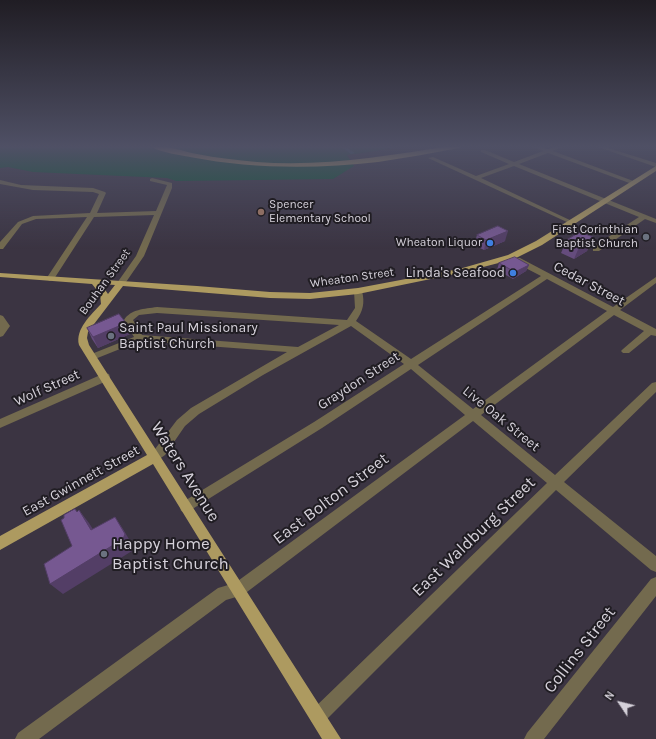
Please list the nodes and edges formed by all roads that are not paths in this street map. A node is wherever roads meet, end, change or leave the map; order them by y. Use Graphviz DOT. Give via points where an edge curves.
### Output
graph roads {
  1 [pos="154,180"];
  2 [pos="481,180"];
  3 [pos="554,180"];
  4 [pos="627,180"];
  5 [pos="638,180"];
  6 [pos="0,182"];
  7 [pos="634,183"];
  8 [pos="8,184"];
  9 [pos="0,191"];
  10 [pos="605,201"];
  11 [pos="159,213"];
  12 [pos="92,214"];
  13 [pos="644,217"];
  14 [pos="656,221"];
  15 [pos="571,222"];
  16 [pos="0,247"];
  17 [pos="596,249"];
  18 [pos="511,257"];
  19 [pos="0,275"];
  20 [pos="547,276"];
  21 [pos="50,279"];
  22 [pos="656,279"];
  23 [pos="94,282"];
  24 [pos="121,283"];
  25 [pos="358,291"];
  26 [pos="105,304"];
  27 [pos="613,311"];
  28 [pos="2,321"];
  29 [pos="349,323"];
  30 [pos="653,332"];
  31 [pos="0,334"];
  32 [pos="138,338"];
  33 [pos="84,345"];
  34 [pos="298,350"];
  35 [pos="626,351"];
  36 [pos="92,357"];
  37 [pos="411,364"];
  38 [pos="105,377"];
  39 [pos="656,386"];
  40 [pos="473,416"];
  41 [pos="0,424"];
  42 [pos="155,457"];
  43 [pos="556,482"];
  44 [pos="186,507"];
  45 [pos="0,543"];
  46 [pos="656,565"];
  47 [pos="656,584"];
  48 [pos="238,590"];
  49 [pos="318,716"];
  50 [pos="24,739"];
  51 [pos="332,739"];
  52 [pos="533,739"];
  1 -- 11 [label="street, Bouhan Street" via="170,184"];
  2 -- 15 [label="street"];
  3 -- 10 [label="street"];
  4 -- 7 [label="street"];
  5 -- 7 [label="main road, Wheaton Street"];
  6 -- 8 [label="street"];
  7 -- 10 [label="main road, Wheaton Street"];
  8 -- 9 [label="street"];
  8 -- 12 [label="street" via="100,191 103,196"];
  10 -- 13 [label="street"];
  10 -- 15 [label="main road, Wheaton Street"];
  11 -- 12 [label="street"];
  11 -- 24 [label="street, Bouhan Street" via="140,256"];
  12 -- 16 [label="street" via="35,217 20,223"];
  12 -- 21 [label="street"];
  13 -- 14 [label="street"];
  13 -- 17 [label="street"];
  15 -- 18 [label="main road, Wheaton Street"];
  18 -- 20 [label="street, Cedar Street"];
  18 -- 25 [label="main road, Wheaton Street" via="460,271"];
  19 -- 21 [label="main road, Wheaton Street"];
  20 -- 27 [label="street, Cedar Street"];
  20 -- 37 [label="street, Graydon Street"];
  21 -- 23 [label="main road, Wheaton Street"];
  22 -- 27 [label="street, East Bolton Street"];
  23 -- 24 [label="main road, Wheaton Street"];
  23 -- 26 [label="main road" via="104,294"];
  24 -- 25 [label="main road, Wheaton Street" via="297,296"];
  24 -- 26 [label="main road, Bouhan Street"];
  25 -- 29 [label="street" via="360,309"];
  26 -- 33 [label="main road, Bouhan Street" via="84,331"];
  27 -- 30 [label="street, Cedar Street"];
  27 -- 40 [label="street, East Bolton Street"];
  28 -- 31 [label="street"];
  29 -- 32 [label="street" via="157,310 137,313 128,320"];
  29 -- 34 [label="street, East Gwinnett Street"];
  29 -- 37 [label="street, Live Oak Street"];
  30 -- 35 [label="street"];
  32 -- 34 [label="street"];
  32 -- 36 [label="street"];
  33 -- 36 [label="main road, Waters Avenue"];
  34 -- 42 [label="street, East Gwinnett Street" via="195,411 181,423"];
  36 -- 38 [label="main road, Waters Avenue"];
  37 -- 40 [label="street, Live Oak Street"];
  37 -- 44 [label="street, Graydon Street"];
  38 -- 41 [label="street, Wolf Street"];
  38 -- 42 [label="main road, Waters Avenue"];
  39 -- 43 [label="street, East Waldburg Street"];
  40 -- 43 [label="street, Live Oak Street"];
  40 -- 48 [label="street, East Bolton Street"];
  42 -- 44 [label="main road, Waters Avenue"];
  42 -- 45 [label="main road, East Gwinnett Street"];
  43 -- 46 [label="street, Live Oak Street"];
  43 -- 49 [label="street, East Waldburg Street"];
  44 -- 48 [label="main road, Waters Avenue"];
  47 -- 52 [label="street, Collins Street"];
  48 -- 49 [label="main road, Waters Avenue"];
  48 -- 50 [label="street, East Bolton Street" via="223,593"];
  49 -- 51 [label="main road, Waters Avenue"];
}
